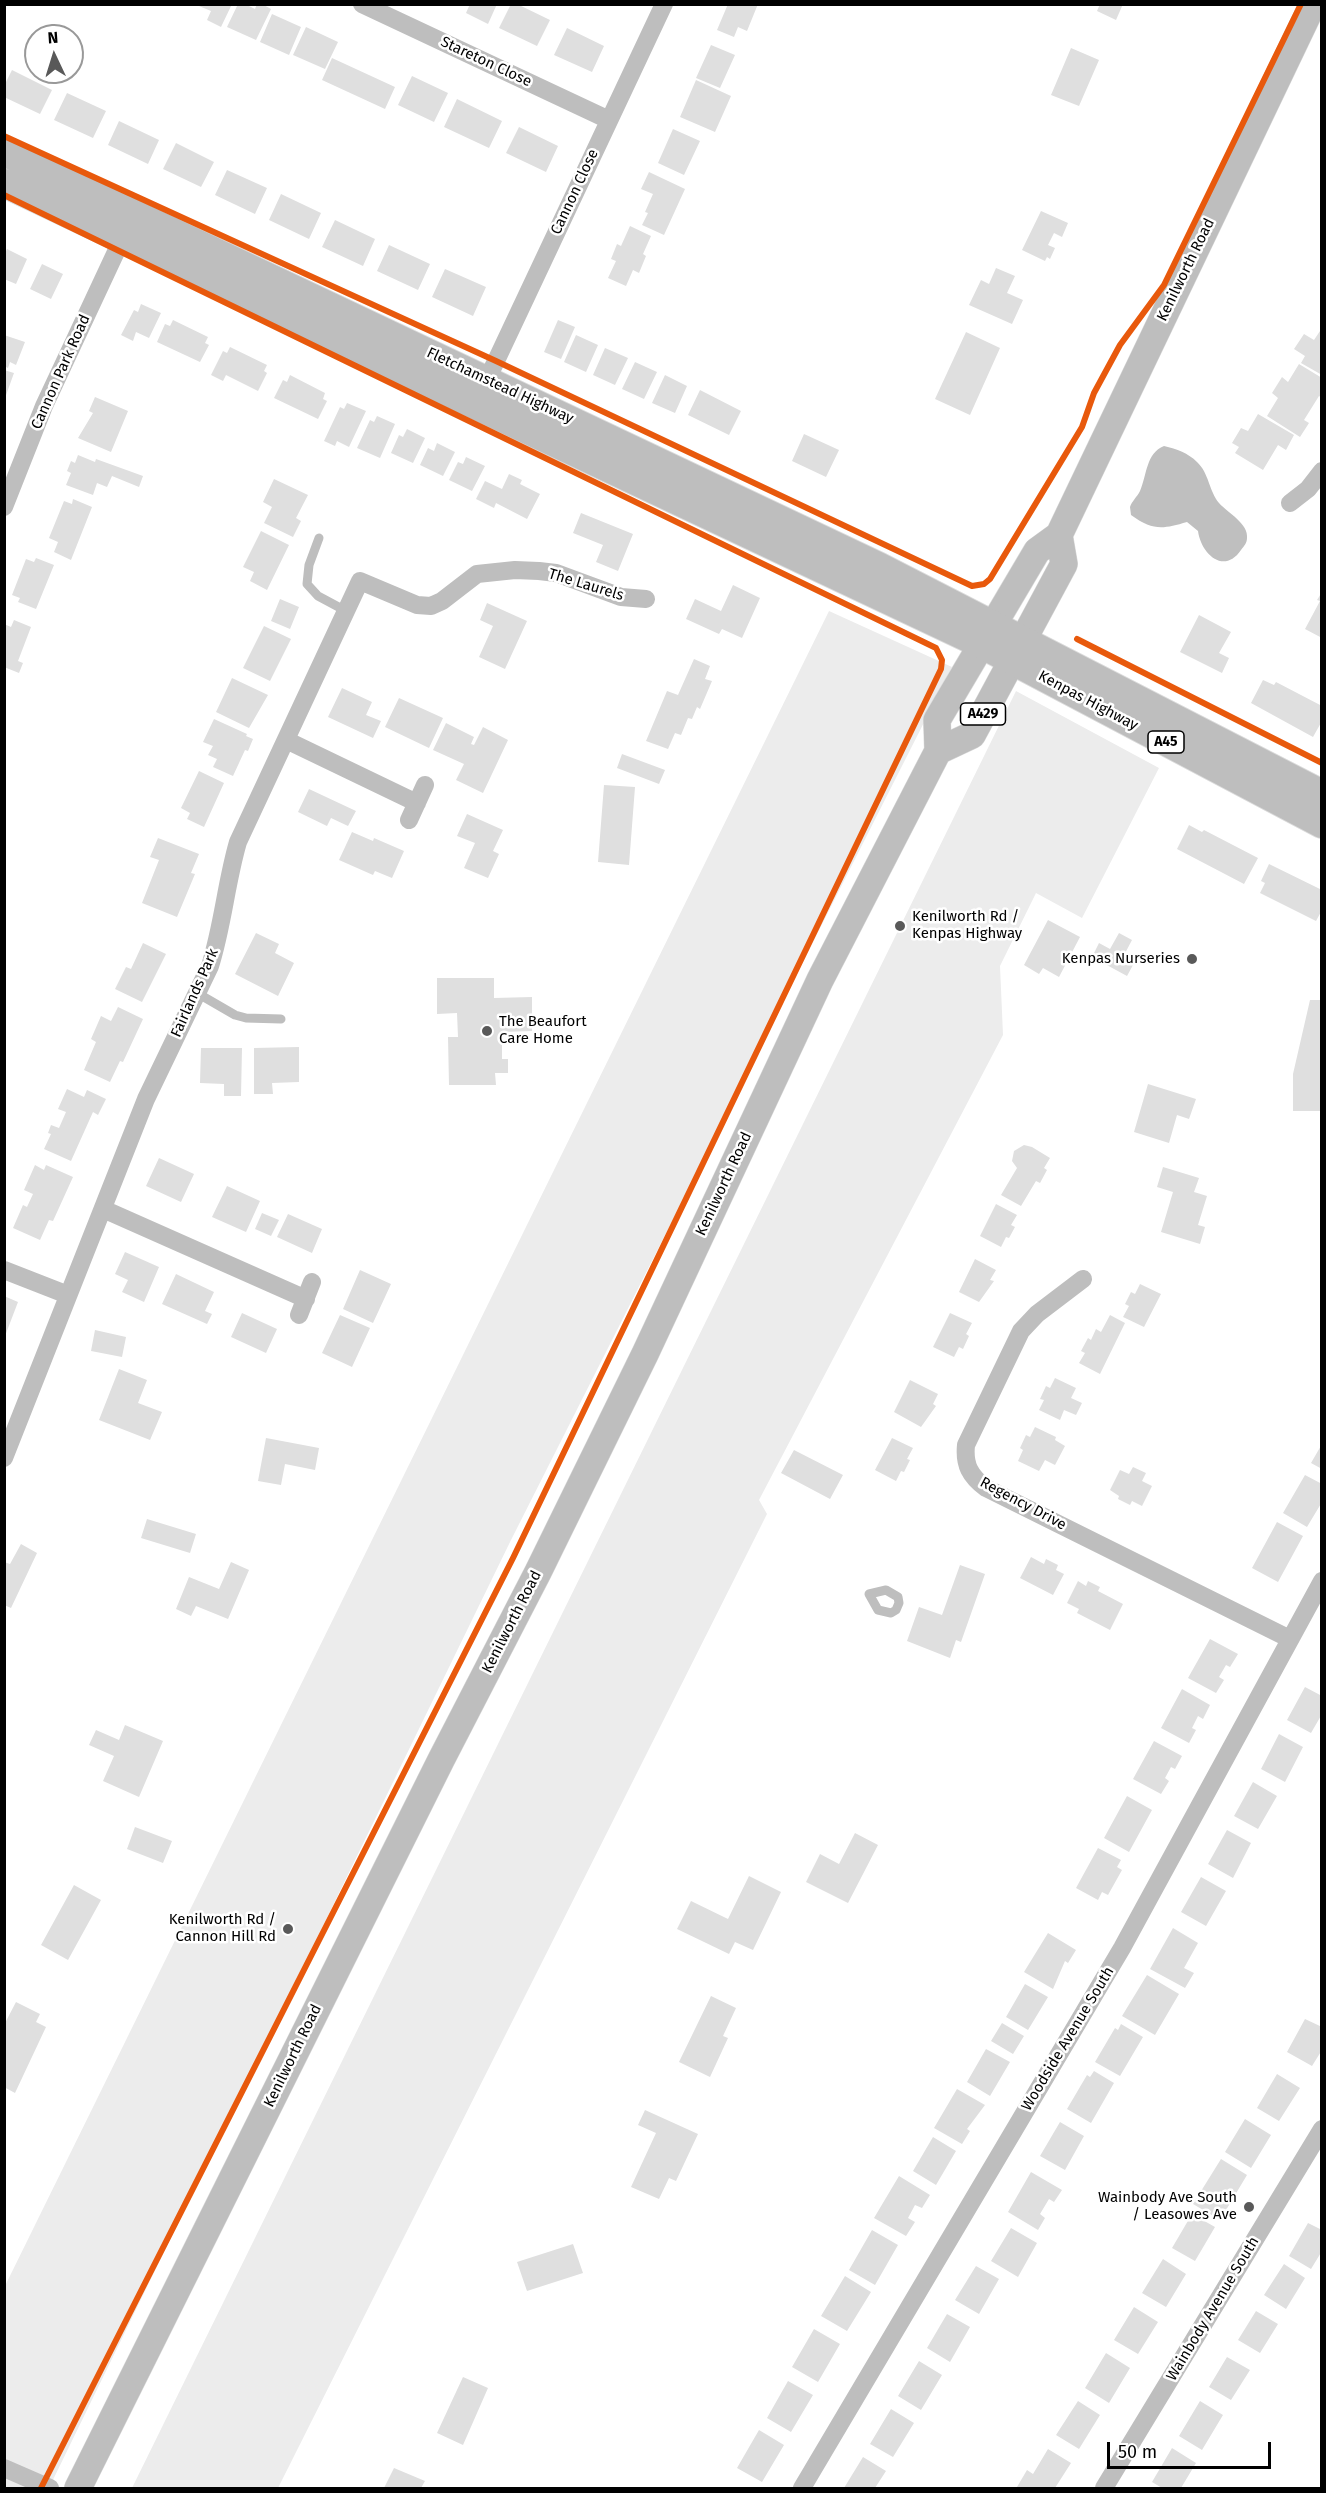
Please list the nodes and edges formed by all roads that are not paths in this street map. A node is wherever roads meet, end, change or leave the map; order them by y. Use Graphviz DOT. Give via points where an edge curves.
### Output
graph roads {
  1 [pos="362,4"];
  2 [pos="664,4"];
  3 [pos="1313,4"];
  4 [pos="609,120"];
  5 [pos="4,152"];
  6 [pos="4,183"];
  7 [pos="122,239"];
  8 [pos="487,380"];
  9 [pos="1322,471"];
  10 [pos="1290,503"];
  11 [pos="4,507"];
  12 [pos="1059,535"];
  13 [pos="319,538"];
  14 [pos="360,581"];
  15 [pos="646,599"];
  16 [pos="346,611"];
  17 [pos="987,634"];
  18 [pos="1017,650"];
  19 [pos="286,740"];
  20 [pos="938,751"];
  21 [pos="425,785"];
  22 [pos="1322,794"];
  23 [pos="417,803"];
  24 [pos="409,820"];
  25 [pos="1322,824"];
  26 [pos="197,993"];
  27 [pos="281,1019"];
  28 [pos="103,1209"];
  29 [pos="4,1270"];
  30 [pos="1083,1280"];
  31 [pos="312,1282"];
  32 [pos="68,1295"];
  33 [pos="4,1458"];
  34 [pos="1322,1581"];
  35 [pos="1290,1639"];
  36 [pos="1322,2129"];
  37 [pos="4,2468"];
  38 [pos="50,2488"];
  39 [pos="78,2488"];
  40 [pos="802,2488"];
  41 [pos="1104,2488"];
  1 -- 4 [label="street, Stareton Close"];
  2 -- 4 [label="street, Cannon Close"];
  3 -- 12 [label="main road, Kenilworth Road / A429"];
  4 -- 8 [label="street, Cannon Close"];
  5 -- 8 [label="highway, Fletchamstead Highway / A45"];
  6 -- 7 [label="highway, Fletchamstead Highway / A45"];
  7 -- 11 [label="street, Cannon Park Road" via="44,406"];
  7 -- 17 [label="highway, Fletchamstead Highway / A45"];
  8 -- 17 [label="highway, Fletchamstead Highway / A45" via="725,492"];
  9 -- 10 [label="street"];
  12 -- 17 [label="main road, Kenilworth Road / A429" via="1037,551"];
  12 -- 18 [label="main road, A429" via="1064,564"];
  13 -- 16 [label="lane" via="307,584 318,596"];
  14 -- 15 [label="street, The Laurels" via="417,605 430,606 477,574 539,571 556,573 621,597"];
  14 -- 16 [label="street, Fairlands Park"];
  16 -- 19 [label="street, Fairlands Park"];
  17 -- 18 [label="highway, Kenpas Highway / A45"];
  17 -- 20 [label="main road, Kenilworth Road / A429" via="937,720"];
  18 -- 20 [label="main road, A429" via="972,735"];
  18 -- 22 [label="highway, Kenpas Highway / A45"];
  18 -- 25 [label="highway, Kenpas Highway / A45"];
  19 -- 23 [label="street"];
  19 -- 26 [label="street, Fairlands Park" via="238,842 217,942"];
  20 -- 39 [label="main road, Kenilworth Road / A429" via="820,980 538,1572"];
  21 -- 23 [label="street"];
  23 -- 24 [label="street"];
  26 -- 27 [label="lane" via="235,1015"];
  26 -- 28 [label="street, Fairlands Park" via="146,1099"];
  28 -- 31 [label="street" via="302,1307"];
  28 -- 32 [label="street, Fairlands Park"];
  29 -- 32 [label="street"];
  30 -- 35 [label="street, Regency Drive" via="1021,1331 966,1445 970,1473 986,1488"];
  32 -- 33 [label="street, Fairlands Park"];
  34 -- 35 [label="street, Woodside Avenue South"];
  35 -- 40 [label="street, Woodside Avenue South" via="1122,1948"];
  36 -- 41 [label="street, Wainbody Avenue South"];
  37 -- 38 [label="street"];
}
